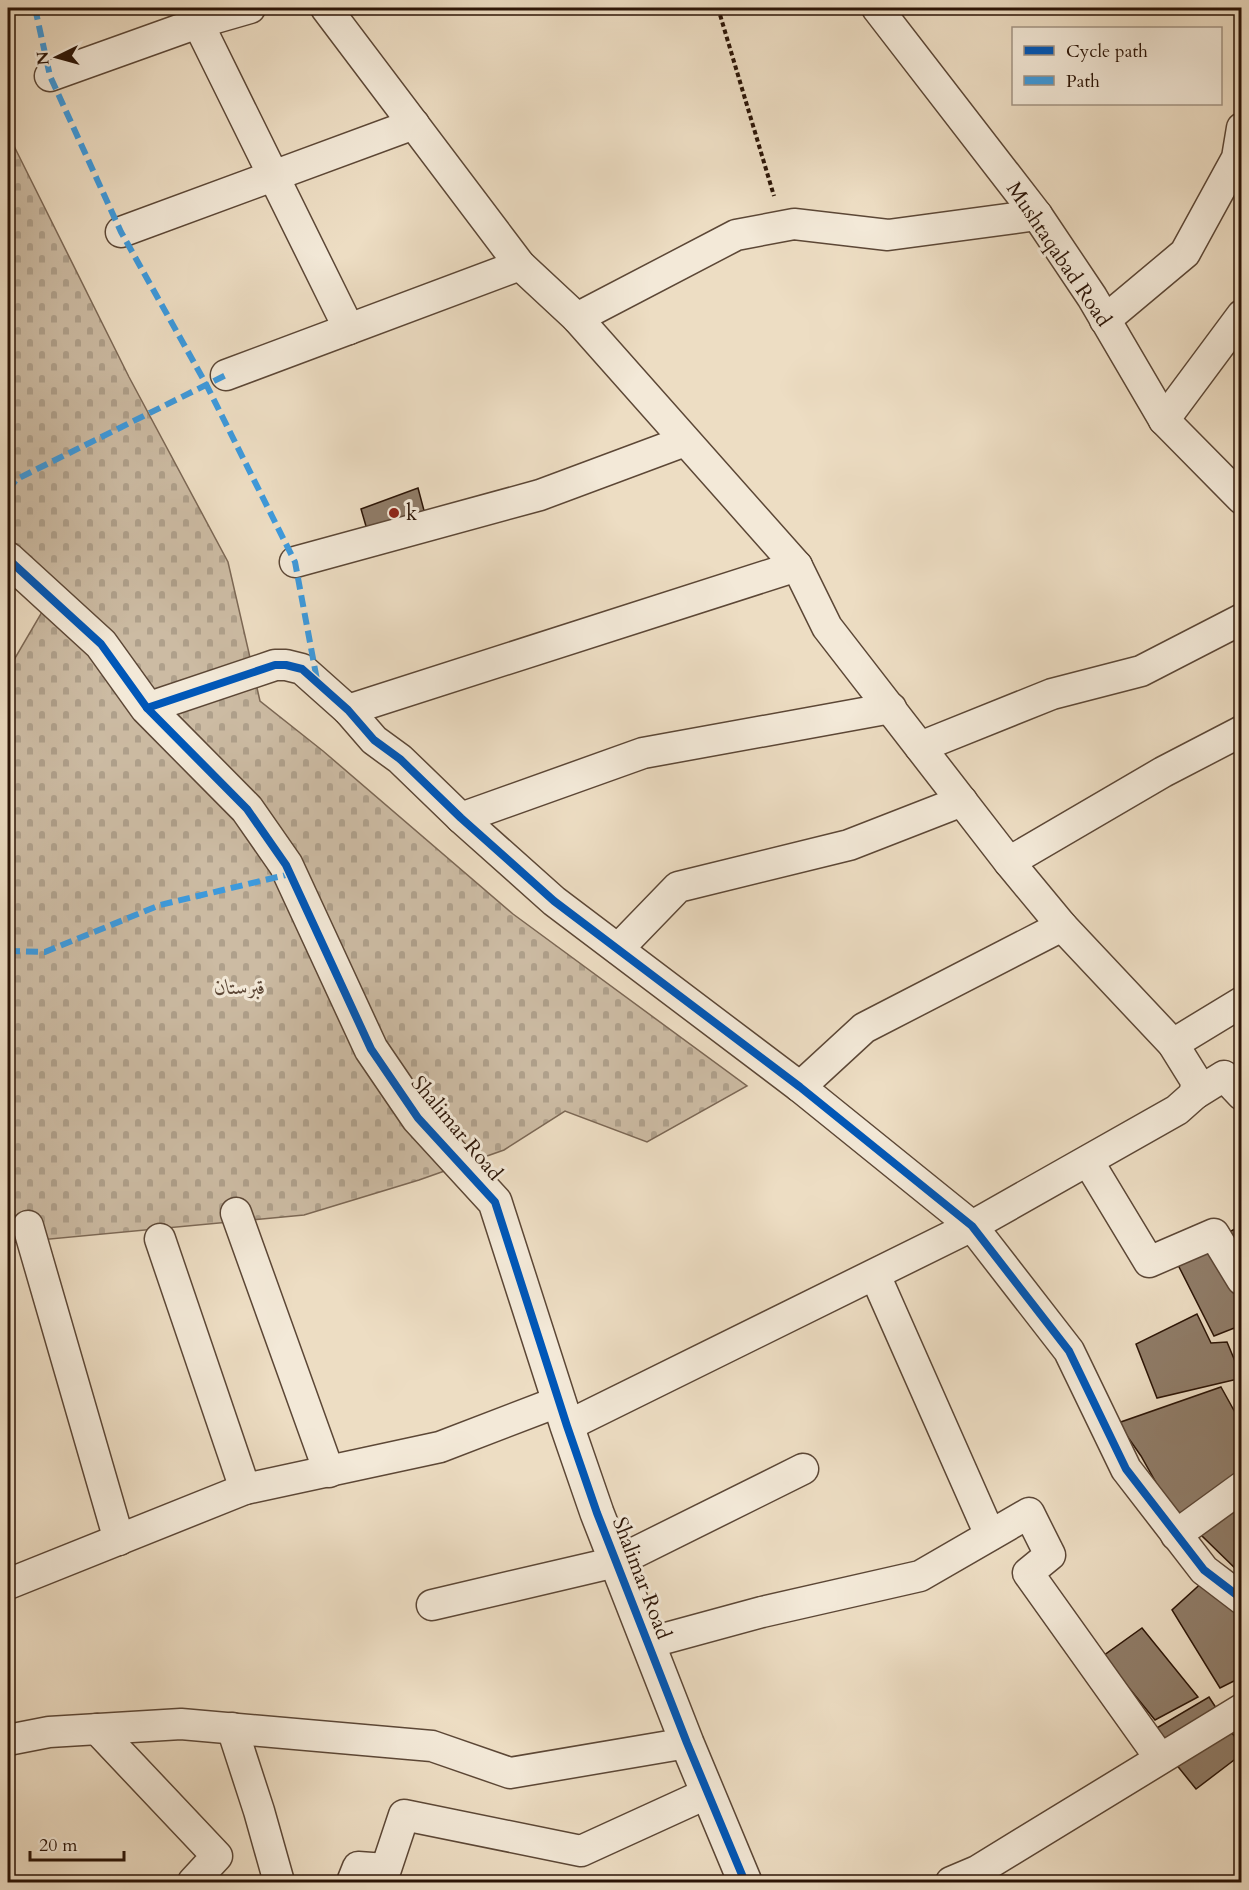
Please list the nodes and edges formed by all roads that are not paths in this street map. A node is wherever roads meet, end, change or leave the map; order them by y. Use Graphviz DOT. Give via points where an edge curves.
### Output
graph roads {
  1 [pos="249,8"];
  2 [pos="326,8"];
  3 [pos="877,8"];
  4 [pos="198,23"];
  5 [pos="50,76"];
  6 [pos="414,124"];
  7 [pos="1242,128"];
  8 [pos="273,176"];
  9 [pos="1036,215"];
  10 [pos="121,232"];
  11 [pos="520,265"];
  12 [pos="1242,315"];
  13 [pos="577,318"];
  14 [pos="1105,320"];
  15 [pos="349,329"];
  16 [pos="226,375"];
  17 [pos="1164,420"];
  18 [pos="686,441"];
  19 [pos="1242,499"];
  20 [pos="8,559"];
  21 [pos="295,562"];
  22 [pos="797,566"];
  23 [pos="1242,619"];
  24 [pos="147,708"];
  25 [pos="891,708"];
  26 [pos="348,710"];
  27 [pos="1242,731"];
  28 [pos="920,747"];
  29 [pos="962,801"];
  30 [pos="460,818"];
  31 [pos="1009,862"];
  32 [pos="1062,926"];
  33 [pos="618,949"];
  34 [pos="1242,1002"];
  35 [pos="1173,1044"];
  36 [pos="800,1087"];
  37 [pos="1195,1094"];
  38 [pos="1242,1095"];
  39 [pos="1088,1161"];
  40 [pos="236,1213"];
  41 [pos="28,1226"];
  42 [pos="972,1226"];
  43 [pos="160,1239"];
  44 [pos="875,1275"];
  45 [pos="1242,1280"];
  46 [pos="563,1414"];
  47 [pos="803,1469"];
  48 [pos="329,1472"];
  49 [pos="1242,1487"];
  50 [pos="245,1490"];
  51 [pos="1176,1534"];
  52 [pos="990,1535"];
  53 [pos="119,1540"];
  54 [pos="616,1562"];
  55 [pos="8,1584"];
  56 [pos="1242,1599"];
  57 [pos="432,1605"];
  58 [pos="648,1643"];
  59 [pos="1242,1708"];
  60 [pos="232,1728"];
  61 [pos="97,1729"];
  62 [pos="8,1740"];
  63 [pos="687,1743"];
  64 [pos="1160,1758"];
  65 [pos="708,1792"];
  66 [pos="193,1882"];
  67 [pos="279,1882"];
  68 [pos="352,1882"];
  69 [pos="745,1882"];
  70 [pos="951,1882"];
  1 -- 4 [label="street"];
  2 -- 6 [label="street"];
  3 -- 9 [label="street, Mushtaqabad Road"];
  4 -- 5 [label="street"];
  4 -- 8 [label="street"];
  6 -- 8 [label="street"];
  6 -- 11 [label="street"];
  7 -- 14 [label="street" via="1237,158 1185,254"];
  8 -- 10 [label="street"];
  8 -- 15 [label="street"];
  9 -- 13 [label="street" via="888,235 794,224 736,235"];
  9 -- 14 [label="street, Mushtaqabad Road"];
  11 -- 13 [label="street"];
  11 -- 15 [label="street"];
  12 -- 17 [label="street"];
  13 -- 18 [label="street"];
  14 -- 17 [label="street, Mushtaqabad Road"];
  15 -- 16 [label="street"];
  17 -- 19 [label="street, Mushtaqabad Road"];
  18 -- 21 [label="street" via="540,495"];
  18 -- 22 [label="street"];
  20 -- 24 [label="street, Shalimar Road" via="101,644"];
  22 -- 25 [label="street" via="827,627"];
  22 -- 26 [label="street"];
  23 -- 28 [label="street" via="1141,671 1052,694"];
  24 -- 26 [label="street" via="275,665 286,665 302,669"];
  24 -- 46 [label="street, Shalimar Road" via="247,809 286,865 371,1049 418,1118 495,1202"];
  25 -- 28 [label="street"];
  25 -- 30 [label="street" via="643,753"];
  26 -- 30 [label="street" via="374,740"];
  27 -- 31 [label="street"];
  28 -- 29 [label="street"];
  29 -- 31 [label="street"];
  29 -- 33 [label="street" via="849,845 678,887"];
  30 -- 33 [label="street" via="554,901"];
  31 -- 32 [label="street"];
  32 -- 35 [label="street"];
  32 -- 36 [label="street" via="864,1028"];
  33 -- 36 [label="street"];
  34 -- 35 [label="street"];
  35 -- 37 [label="street" via="1196,1081"];
  36 -- 42 [label="street"];
  37 -- 38 [label="street" via="1224,1076"];
  37 -- 39 [label="street" via="1177,1110"];
  39 -- 42 [label="street"];
  39 -- 45 [label="street" via="1149,1262 1214,1234"];
  40 -- 48 [label="street"];
  41 -- 53 [label="street"];
  42 -- 44 [label="street"];
  42 -- 51 [label="street" via="1070,1351 1126,1469"];
  43 -- 50 [label="street"];
  44 -- 46 [label="street"];
  44 -- 52 [label="street"];
  46 -- 48 [label="street"];
  46 -- 54 [label="street, Shalimar Road"];
  47 -- 54 [label="street"];
  48 -- 50 [label="street"];
  49 -- 51 [label="street"];
  50 -- 53 [label="street"];
  51 -- 56 [label="street" via="1204,1570"];
  52 -- 58 [label="street" via="920,1576"];
  52 -- 64 [label="street" via="1029,1513 1050,1555 1028,1573"];
  53 -- 55 [label="street"];
  54 -- 57 [label="street"];
  54 -- 58 [label="street, Shalimar Road"];
  58 -- 63 [label="street, Shalimar Road"];
  59 -- 64 [label="street"];
  60 -- 61 [label="street" via="181,1724"];
  60 -- 63 [label="street" via="432,1746 510,1773"];
  60 -- 67 [label="street"];
  61 -- 62 [label="street"];
  61 -- 66 [label="street" via="217,1856"];
  63 -- 65 [label="street, Shalimar Road"];
  64 -- 70 [label="street"];
  65 -- 68 [label="street" via="581,1851 404,1815 386,1869 358,1867"];
  65 -- 69 [label="street, Shalimar Road"];
}
